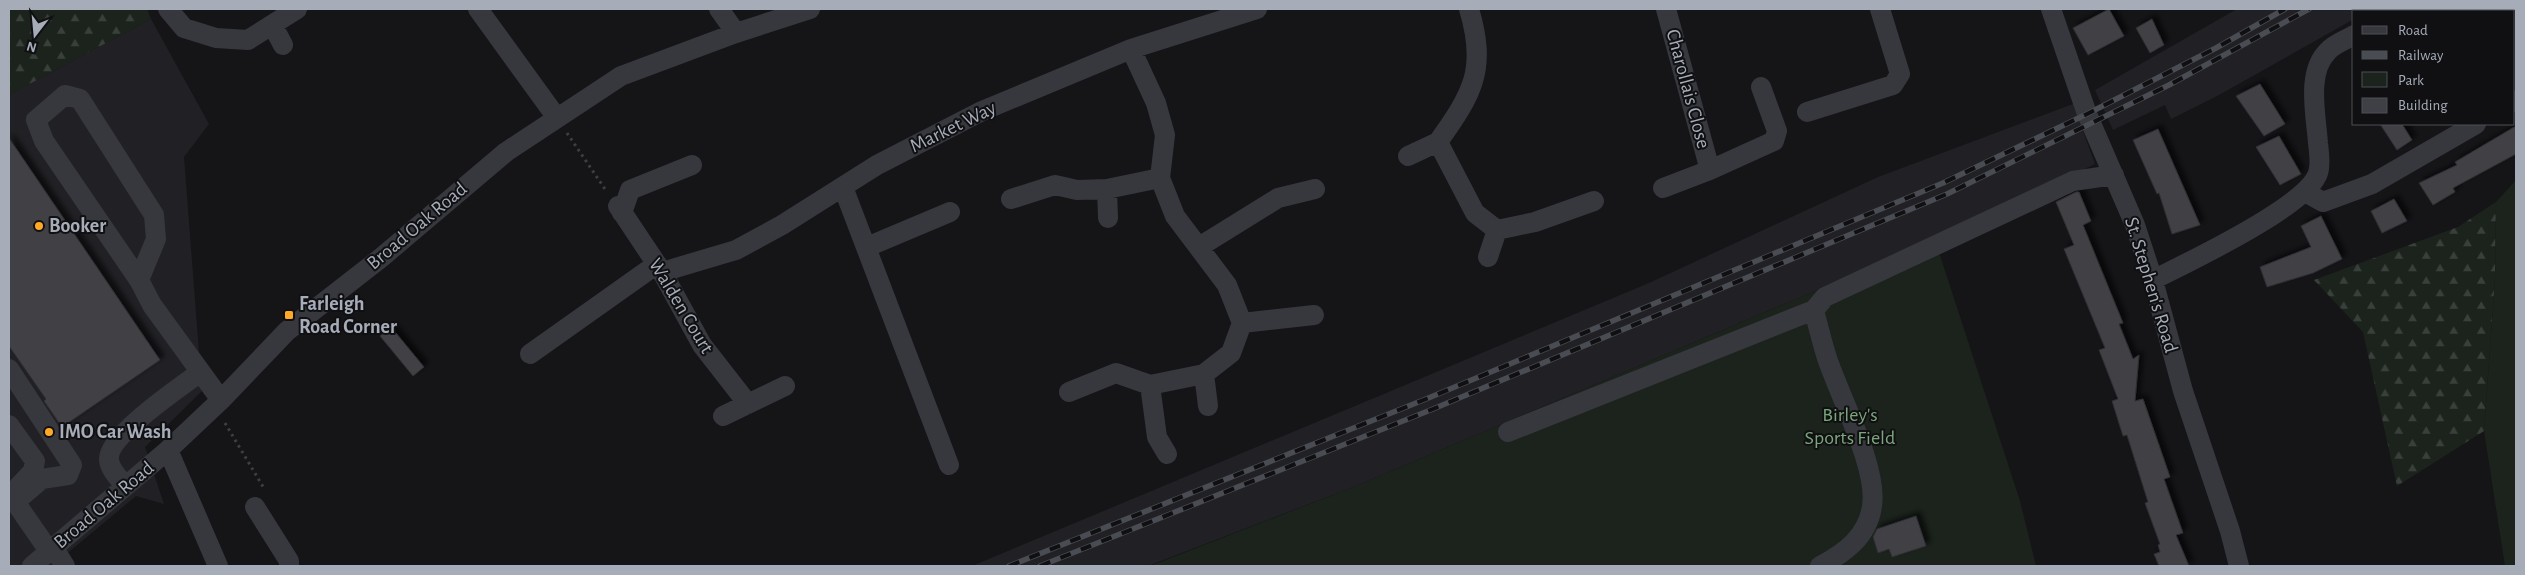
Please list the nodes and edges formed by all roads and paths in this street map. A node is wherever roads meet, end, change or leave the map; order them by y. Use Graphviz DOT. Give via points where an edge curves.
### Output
graph roads {
  1 [pos="168,9"];
  2 [pos="297,9"];
  3 [pos="478,9"];
  4 [pos="719,9"];
  5 [pos="810,9"];
  6 [pos="1257,9"];
  7 [pos="1468,9"];
  8 [pos="1666,9"];
  9 [pos="1880,9"];
  10 [pos="2051,9"];
  11 [pos="272,26"];
  12 [pos="736,32"];
  13 [pos="2352,36"];
  14 [pos="283,45"];
  15 [pos="1131,49"];
  16 [pos="1761,87"];
  17 [pos="1807,112"];
  18 [pos="557,118"];
  19 [pos="2474,125"];
  20 [pos="1438,142"];
  21 [pos="1408,156"];
  22 [pos="692,165"];
  23 [pos="1710,170"];
  24 [pos="2114,175"];
  25 [pos="1160,178"];
  26 [pos="843,187"];
  27 [pos="1663,188"];
  28 [pos="1107,189"];
  29 [pos="1315,189"];
  30 [pos="2305,192"];
  31 [pos="1011,199"];
  32 [pos="1594,201"];
  33 [pos="620,210"];
  34 [pos="950,212"];
  35 [pos="1108,218"];
  36 [pos="1497,230"];
  37 [pos="867,247"];
  38 [pos="1199,247"];
  39 [pos="1488,257"];
  40 [pos="659,268"];
  41 [pos="139,280"];
  42 [pos="2153,280"];
  43 [pos="1814,310"];
  44 [pos="1314,315"];
  45 [pos="1242,323"];
  46 [pos="530,354"];
  47 [pos="9,369"];
  48 [pos="199,373"];
  49 [pos="1204,374"];
  50 [pos="1150,385"];
  51 [pos="785,386"];
  52 [pos="1070,392"];
  53 [pos="221,400"];
  54 [pos="748,404"];
  55 [pos="1208,406"];
  56 [pos="723,416"];
  57 [pos="9,425"];
  58 [pos="1508,432"];
  59 [pos="168,450"];
  60 [pos="1167,454"];
  61 [pos="949,465"];
  62 [pos="125,486"];
  63 [pos="11,497"];
  64 [pos="262,503"];
  65 [pos="51,549"];
  66 [pos="32,566"];
  67 [pos="65,566"];
  68 [pos="218,566"];
  69 [pos="289,566"];
  70 [pos="1820,566"];
  71 [pos="2239,566"];
  1 -- 11 [label="street" via="184,28 216,38 248,40"];
  2 -- 11 [label="street"];
  3 -- 18 [label="street"];
  4 -- 12 [label="street"];
  5 -- 12 [label="street, Broad Oak Road"];
  6 -- 15 [label="street, Market Way"];
  7 -- 20 [label="street" via="1476,32 1476,73 1465,105"];
  8 -- 23 [label="street, Charollais Close"];
  9 -- 17 [label="street" via="1900,74 1893,86"];
  10 -- 24 [label="street, St. Stephen's Road" via="2087,114"];
  11 -- 14 [label="street"];
  12 -- 18 [label="street, Broad Oak Road" via="621,76"];
  13 -- 30 [label="street" via="2328,50 2318,64 2314,87 2318,174"];
  15 -- 25 [label="street" via="1156,103 1164,135"];
  15 -- 26 [label="street, Market Way" via="982,111 877,165"];
  16 -- 23 [label="street, Charollais Close" via="1777,131 1774,141"];
  18 -- 33 [label="path"];
  18 -- 53 [label="street, Broad Oak Road" via="506,152 382,257 287,331"];
  19 -- 30 [label="street" via="2372,184 2324,202"];
  20 -- 21 [label="street"];
  20 -- 36 [label="street" via="1475,213"];
  22 -- 33 [label="street" via="630,190"];
  23 -- 27 [label="street, Charollais Close"];
  24 -- 42 [label="street, St. Stephen's Road"];
  24 -- 43 [label="street" via="2074,181 1825,297"];
  25 -- 28 [label="street"];
  25 -- 38 [label="street" via="1175,216"];
  26 -- 37 [label="street"];
  26 -- 40 [label="street, Market Way" via="736,250"];
  28 -- 31 [label="street" via="1077,190 1055,185"];
  28 -- 35 [label="street"];
  29 -- 38 [label="street" via="1278,198"];
  30 -- 42 [label="street" via="2236,239"];
  32 -- 36 [label="street" via="1535,222"];
  33 -- 40 [label="street, Walden Court"];
  34 -- 37 [label="street"];
  36 -- 39 [label="street"];
  37 -- 61 [label="street"];
  38 -- 45 [label="street" via="1227,285"];
  40 -- 46 [label="street, Market Way"];
  40 -- 54 [label="street, Walden Court" via="702,345"];
  41 -- 41 [label="street" via="156,239 154,215 80,99 65,95 36,120 44,141"];
  41 -- 48 [label="street" via="152,305"];
  42 -- 71 [label="street, St. Stephen's Road" via="2183,391"];
  43 -- 58 [label="street"];
  43 -- 70 [label="street" via="1827,358 1873,480 1872,506 1865,528 1853,545"];
  44 -- 45 [label="street"];
  45 -- 49 [label="street" via="1232,353"];
  47 -- 63 [label="street" via="72,465 68,475 42,479"];
  48 -- 53 [label="street"];
  48 -- 62 [label="street" via="124,432 111,447 109,459 112,470"];
  49 -- 50 [label="street"];
  49 -- 55 [label="street"];
  50 -- 52 [label="street" via="1116,373"];
  50 -- 60 [label="street" via="1157,437"];
  51 -- 54 [label="street"];
  53 -- 59 [label="street, Broad Oak Road"];
  53 -- 64 [label="path" via="220,415"];
  54 -- 56 [label="street"];
  57 -- 63 [label="street" via="35,461 33,471"];
  59 -- 62 [label="street, Broad Oak Road"];
  59 -- 68 [label="street"];
  62 -- 65 [label="street, Broad Oak Road"];
  63 -- 65 [label="street"];
  64 -- 69 [label="street"];
  65 -- 66 [label="street, Broad Oak Road"];
  65 -- 67 [label="street"];
}
